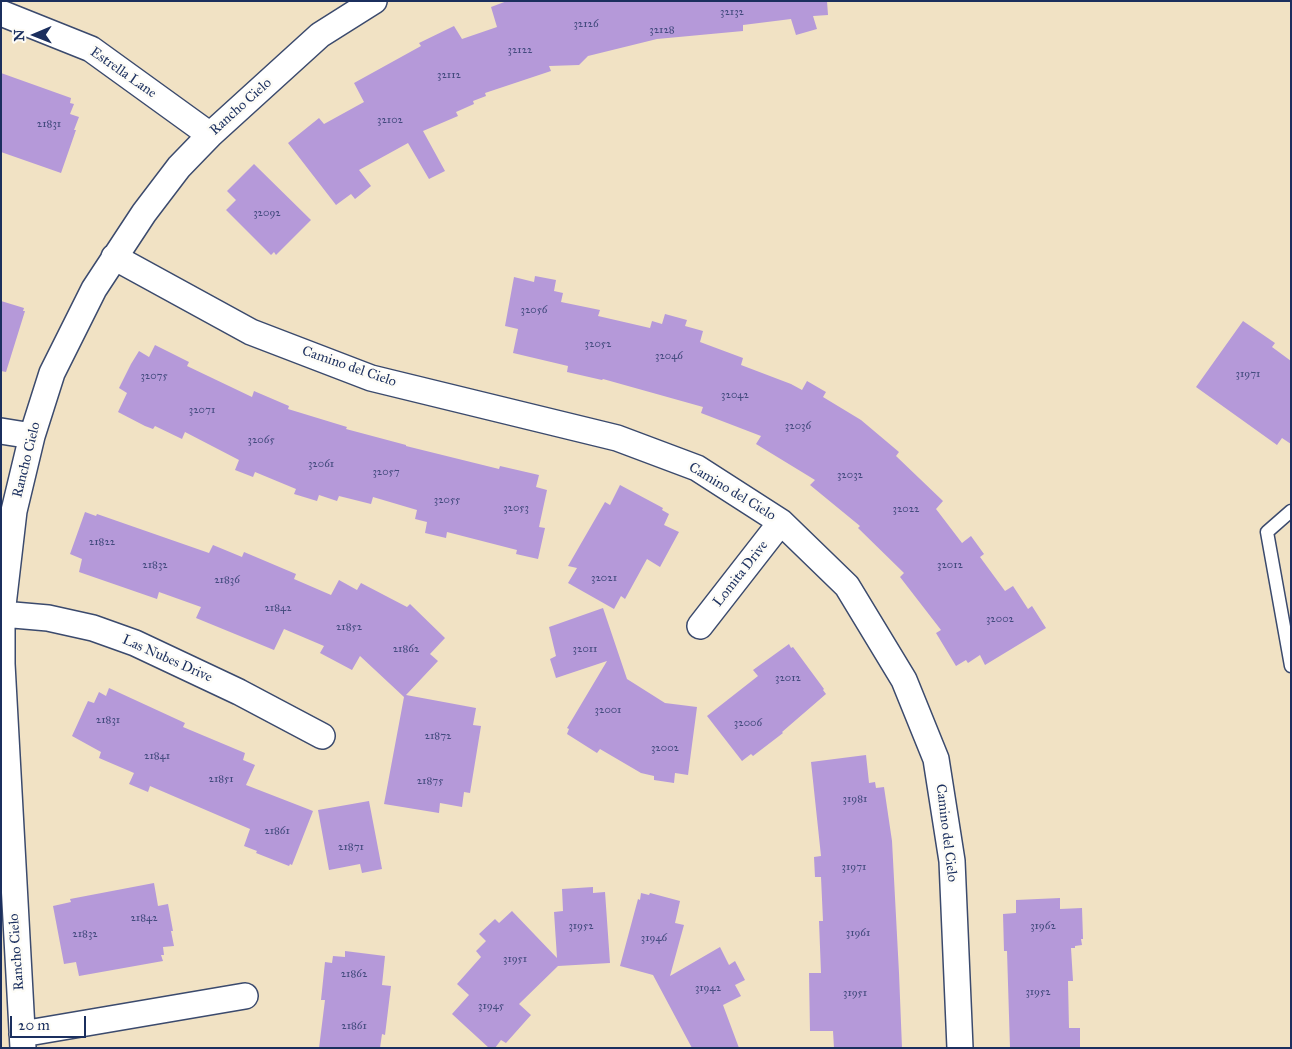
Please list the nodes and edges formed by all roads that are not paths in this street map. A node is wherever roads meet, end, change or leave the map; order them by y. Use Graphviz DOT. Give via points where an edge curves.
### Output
graph roads {
  1 [pos="374,1"];
  2 [pos="1,14"];
  3 [pos="210,135"];
  4 [pos="114,258"];
  5 [pos="1,430"];
  6 [pos="32,436"];
  7 [pos="1291,511"];
  8 [pos="781,522"];
  9 [pos="2,614"];
  10 [pos="700,626"];
  11 [pos="1291,666"];
  12 [pos="322,736"];
  13 [pos="5,794"];
  14 [pos="245,996"];
  15 [pos="23,1041"];
  16 [pos="960,1048"];
  1 -- 3 [label="street, Rancho Cielo" via="320,35"];
  2 -- 3 [label="street, Estrella Lane" via="91,49"];
  3 -- 4 [label="street, Rancho Cielo" via="179,167"];
  4 -- 6 [label="street, Rancho Cielo" via="94,289 52,373"];
  4 -- 8 [label="street, Camino del Cielo" via="251,332 371,378 617,438 697,468"];
  5 -- 6 [label="street"];
  6 -- 9 [label="street, Rancho Cielo" via="14,511"];
  7 -- 11 [label="lane" via="1267,532"];
  8 -- 10 [label="street, Lomita Drive"];
  8 -- 16 [label="street, Camino del Cielo" via="847,586 904,680 936,758 952,861"];
  9 -- 12 [label="street, Las Nubes Drive" via="48,618 93,628 135,643"];
  9 -- 13 [label="street, Rancho Cielo"];
  13 -- 15 [label="street, Rancho Cielo"];
  14 -- 15 [label="street"];
}
